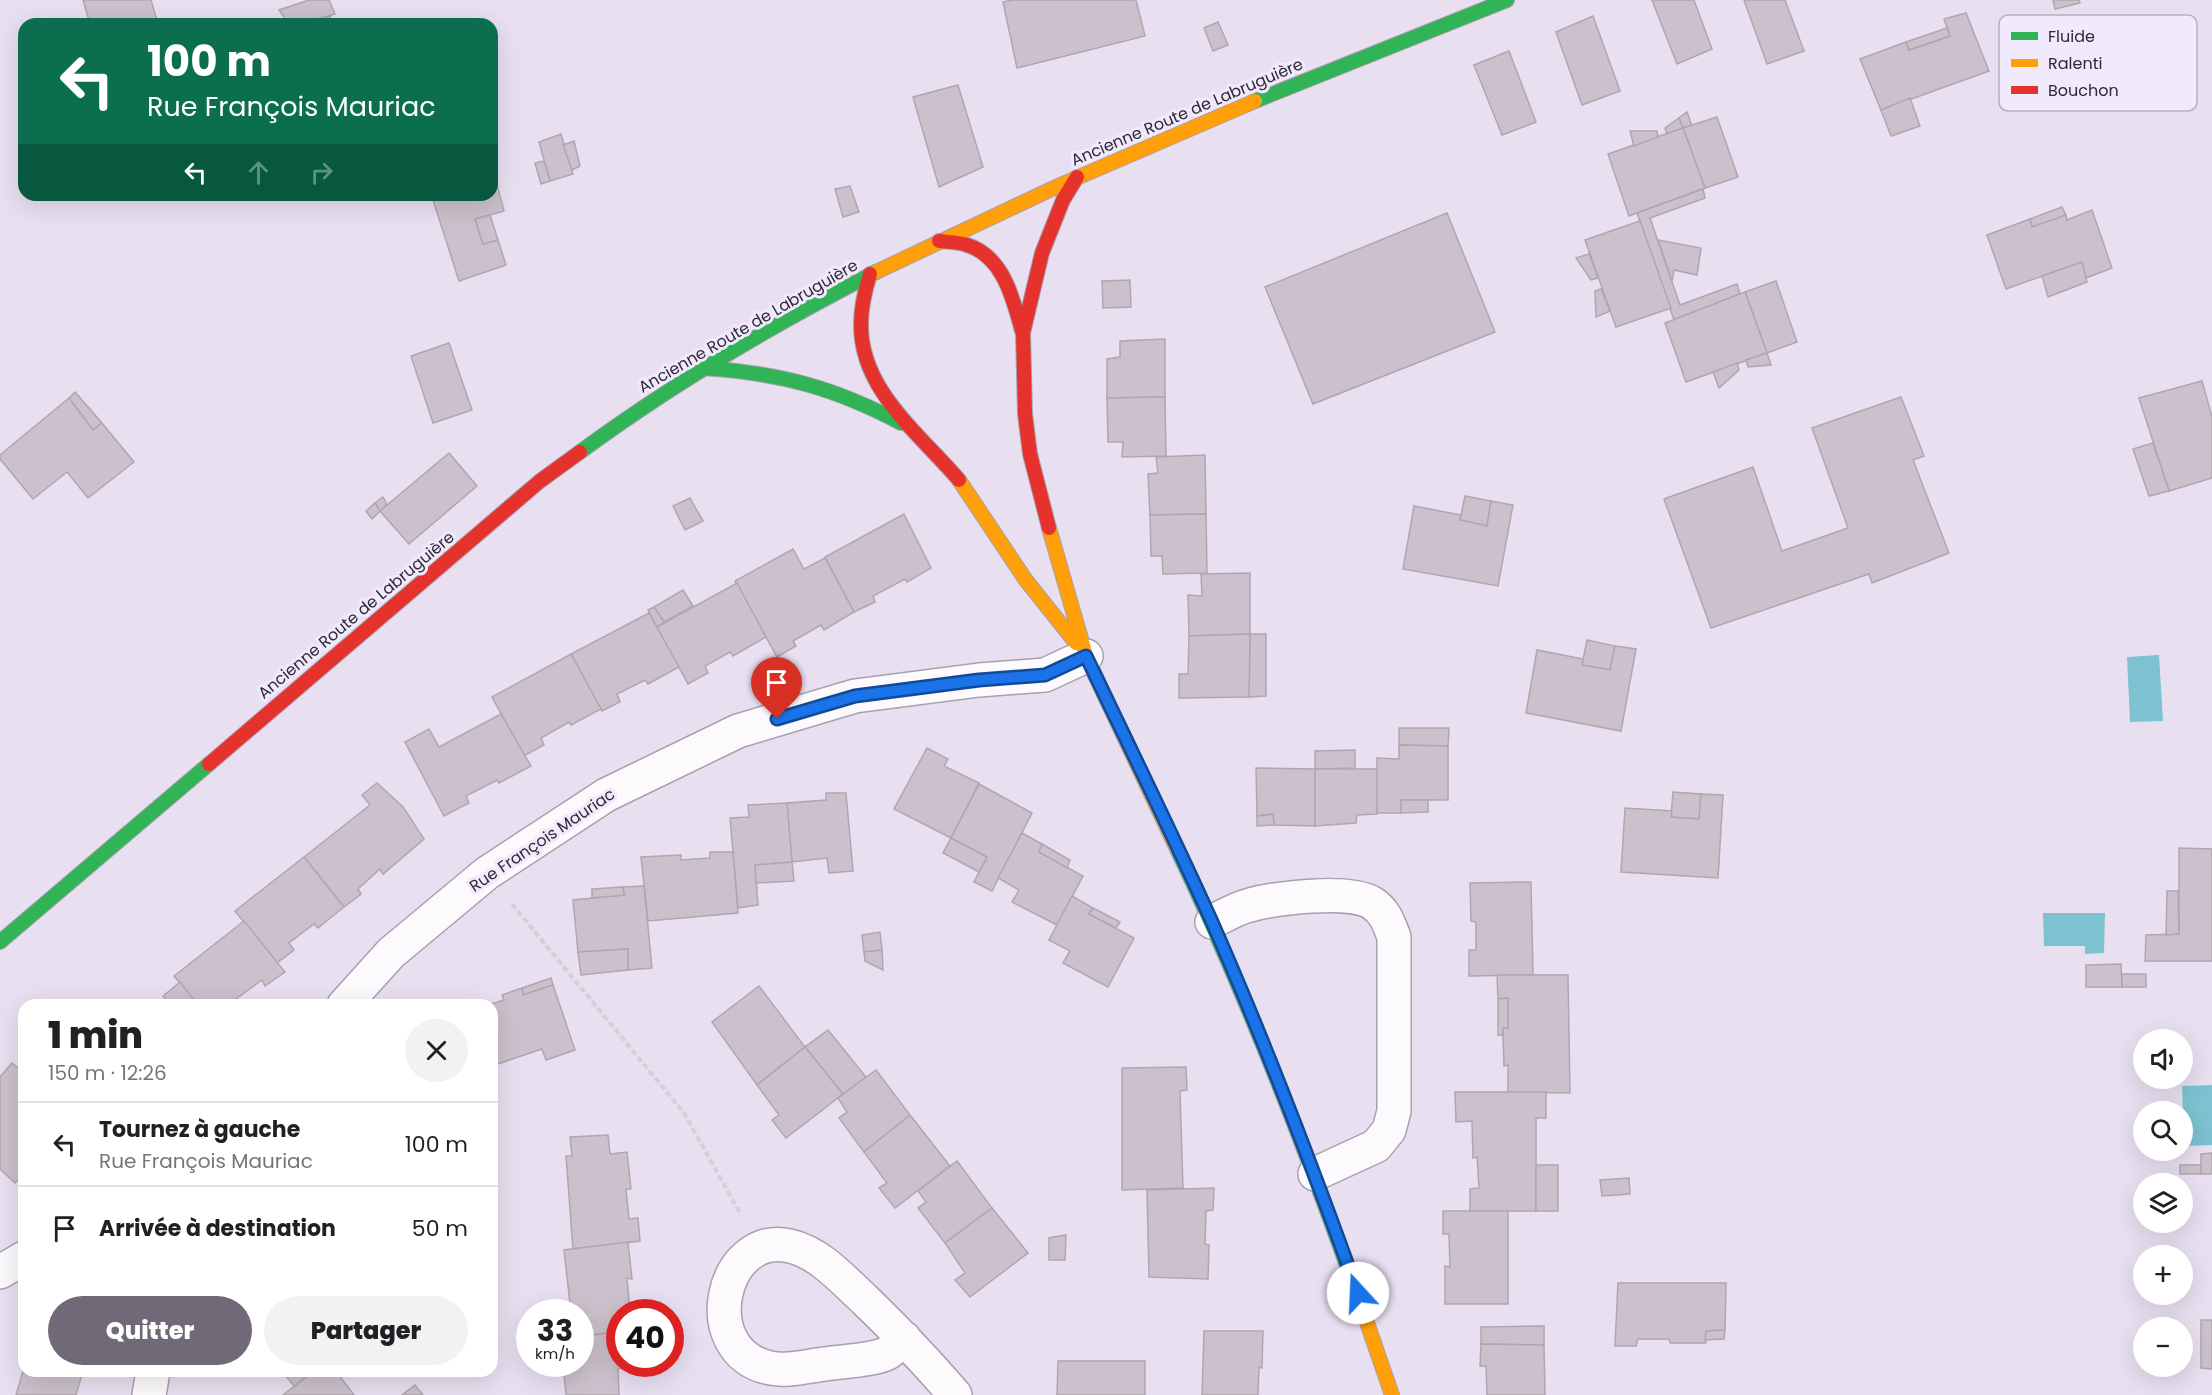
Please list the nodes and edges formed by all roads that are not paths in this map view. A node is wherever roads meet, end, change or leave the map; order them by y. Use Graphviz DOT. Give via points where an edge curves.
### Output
graph roads {
  1 [pos="1507,0"];
  2 [pos="1077,177"];
  3 [pos="939,241"];
  4 [pos="870,274"];
  5 [pos="1023,333"];
  6 [pos="703,368"];
  7 [pos="911,429"];
  8 [pos="1086,656"];
  9 [pos="1212,922"];
  10 [pos="0,942"];
  11 [pos="349,999"];
  12 [pos="1315,1174"];
  13 [pos="18,1262"];
  14 [pos="0,1272"];
  15 [pos="904,1338"];
  16 [pos="152,1377"];
  17 [pos="149,1395"];
  18 [pos="955,1395"];
  19 [pos="1392,1395"];
  1 -- 2 [label="street, Ancienne Route de Labruguière" via="1277,91"];
  2 -- 3 [label="street, Ancienne Route de Labruguière"];
  2 -- 5 [label="street" via="1063,200 1042,253"];
  3 -- 4 [label="street, Ancienne Route de Labruguière"];
  3 -- 5 [label="street" via="967,245 990,257 1013,295"];
  4 -- 6 [label="street, Ancienne Route de Labruguière"];
  4 -- 7 [label="street" via="862,297 863,346 885,398"];
  5 -- 8 [label="street" via="1022,373 1030,454"];
  6 -- 7 [label="street" via="792,377 868,405"];
  6 -- 10 [label="street, Ancienne Route de Labruguière" via="632,413 540,481"];
  7 -- 8 [label="street" via="960,482 1010,558"];
  8 -- 9 [label="street"];
  8 -- 11 [label="street, Rue François Mauriac" via="1045,675 855,696 738,731 606,795 487,873 390,953"];
  9 -- 12 [label="street"];
  9 -- 12 [label="street" via="1248,905 1290,897 1360,897 1374,904 1387,918 1394,937 1394,1111 1389,1130 1376,1146"];
  12 -- 19 [label="street"];
  13 -- 14 [label="street"];
  15 -- 15 [label="street" via="820,1260 789,1246 759,1247 742,1261 734,1272 724,1306 726,1331 739,1351 755,1364 772,1369 885,1355"];
  15 -- 18 [label="street"];
  16 -- 17 [label="street"];
}
